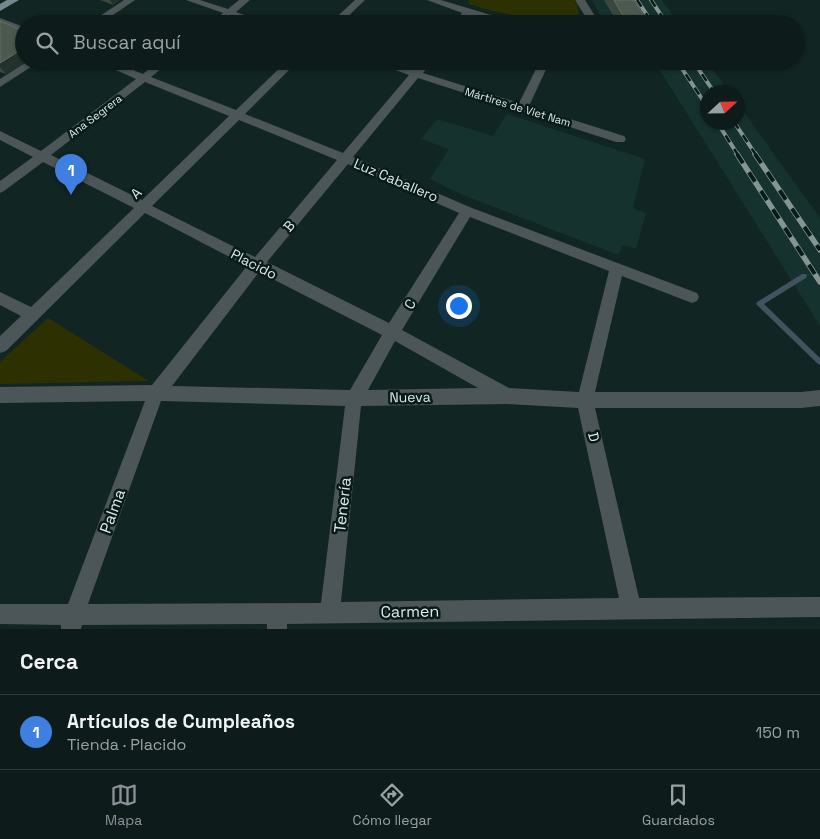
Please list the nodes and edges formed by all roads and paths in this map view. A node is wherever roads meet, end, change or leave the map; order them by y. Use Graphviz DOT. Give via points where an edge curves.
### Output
graph roads {
  1 [pos="14,0"];
  2 [pos="130,0"];
  3 [pos="191,0"];
  4 [pos="245,0"];
  5 [pos="360,0"];
  6 [pos="432,0"];
  7 [pos="580,0"];
  8 [pos="461,4"];
  9 [pos="0,8"];
  10 [pos="469,11"];
  11 [pos="229,12"];
  12 [pos="107,15"];
  13 [pos="225,15"];
  14 [pos="238,15"];
  15 [pos="344,15"];
  16 [pos="466,15"];
  17 [pos="480,15"];
  18 [pos="589,15"];
  19 [pos="0,21"];
  20 [pos="15,27"];
  21 [pos="21,70"];
  22 [pos="124,70"];
  23 [pos="154,70"];
  24 [pos="283,70"];
  25 [pos="401,70"];
  26 [pos="419,70"];
  27 [pos="541,70"];
  28 [pos="415,75"];
  29 [pos="144,78"];
  30 [pos="0,84"];
  31 [pos="522,108"];
  32 [pos="237,114"];
  33 [pos="0,135"];
  34 [pos="620,139"];
  35 [pos="40,157"];
  36 [pos="345,158"];
  37 [pos="0,188"];
  38 [pos="143,207"];
  39 [pos="467,211"];
  40 [pos="256,265"];
  41 [pos="617,268"];
  42 [pos="692,297"];
  43 [pos="0,298"];
  44 [pos="31,314"];
  45 [pos="392,332"];
  46 [pos="0,346"];
  47 [pos="156,393"];
  48 [pos="0,395"];
  49 [pos="506,396"];
  50 [pos="354,398"];
  51 [pos="820,398"];
  52 [pos="585,400"];
  53 [pos="820,606"];
  54 [pos="632,607"];
  55 [pos="330,613"];
  56 [pos="0,614"];
  57 [pos="72,622"];
  58 [pos="277,622"];
  1 -- 9 [label="main road"];
  2 -- 12 [label="street"];
  3 -- 11 [label="street"];
  4 -- 11 [label="street"];
  5 -- 15 [label="street"];
  6 -- 8 [label="street"];
  7 -- 18 [label="street"];
  8 -- 10 [label="street"];
  10 -- 16 [label="street"];
  10 -- 17 [label="street"];
  11 -- 13 [label="street"];
  11 -- 14 [label="street"];
  19 -- 20 [label="street"];
  21 -- 30 [label="street"];
  22 -- 29 [label="street, Luz Caballero"];
  23 -- 29 [label="street, Ana Segrera"];
  24 -- 32 [label="street, A"];
  25 -- 28 [label="street, Mártires de Viet Nam"];
  26 -- 28 [label="street, B"];
  27 -- 31 [label="street"];
  28 -- 31 [label="street, Mártires de Viet Nam"];
  28 -- 36 [label="street, B"];
  29 -- 32 [label="street, Luz Caballero"];
  29 -- 35 [label="street, Ana Segrera"];
  31 -- 34 [label="street, Mártires de Viet Nam"];
  32 -- 36 [label="street, Luz Caballero"];
  32 -- 38 [label="street, A"];
  33 -- 35 [label="street, Placido"];
  35 -- 37 [label="street, Ana Segrera"];
  35 -- 38 [label="street, Placido"];
  36 -- 39 [label="street, Luz Caballero"];
  36 -- 40 [label="street, B"];
  38 -- 40 [label="street, Placido"];
  38 -- 44 [label="street, A"];
  39 -- 41 [label="street, Luz Caballero"];
  39 -- 45 [label="street, C"];
  40 -- 45 [label="street, Placido"];
  40 -- 47 [label="street, B"];
  41 -- 42 [label="street, Luz Caballero"];
  41 -- 52 [label="street, D"];
  43 -- 44 [label="street"];
  44 -- 46 [label="street, A"];
  45 -- 49 [label="street, Placido"];
  45 -- 50 [label="street, C"];
  47 -- 48 [label="street, Nueva"];
  47 -- 50 [label="street, Nueva"];
  47 -- 57 [label="street, Palma"];
  49 -- 50 [label="street, Nueva"];
  49 -- 52 [label="street, Nueva"];
  50 -- 55 [label="street, Tenería"];
  51 -- 52 [label="street, Nueva"];
  52 -- 54 [label="street, D"];
  53 -- 54 [label="street, Carmen"];
  54 -- 55 [label="street, Carmen"];
  55 -- 58 [label="street, Carmen"];
  56 -- 57 [label="street, Carmen"];
  57 -- 58 [label="street, Carmen"];
}
